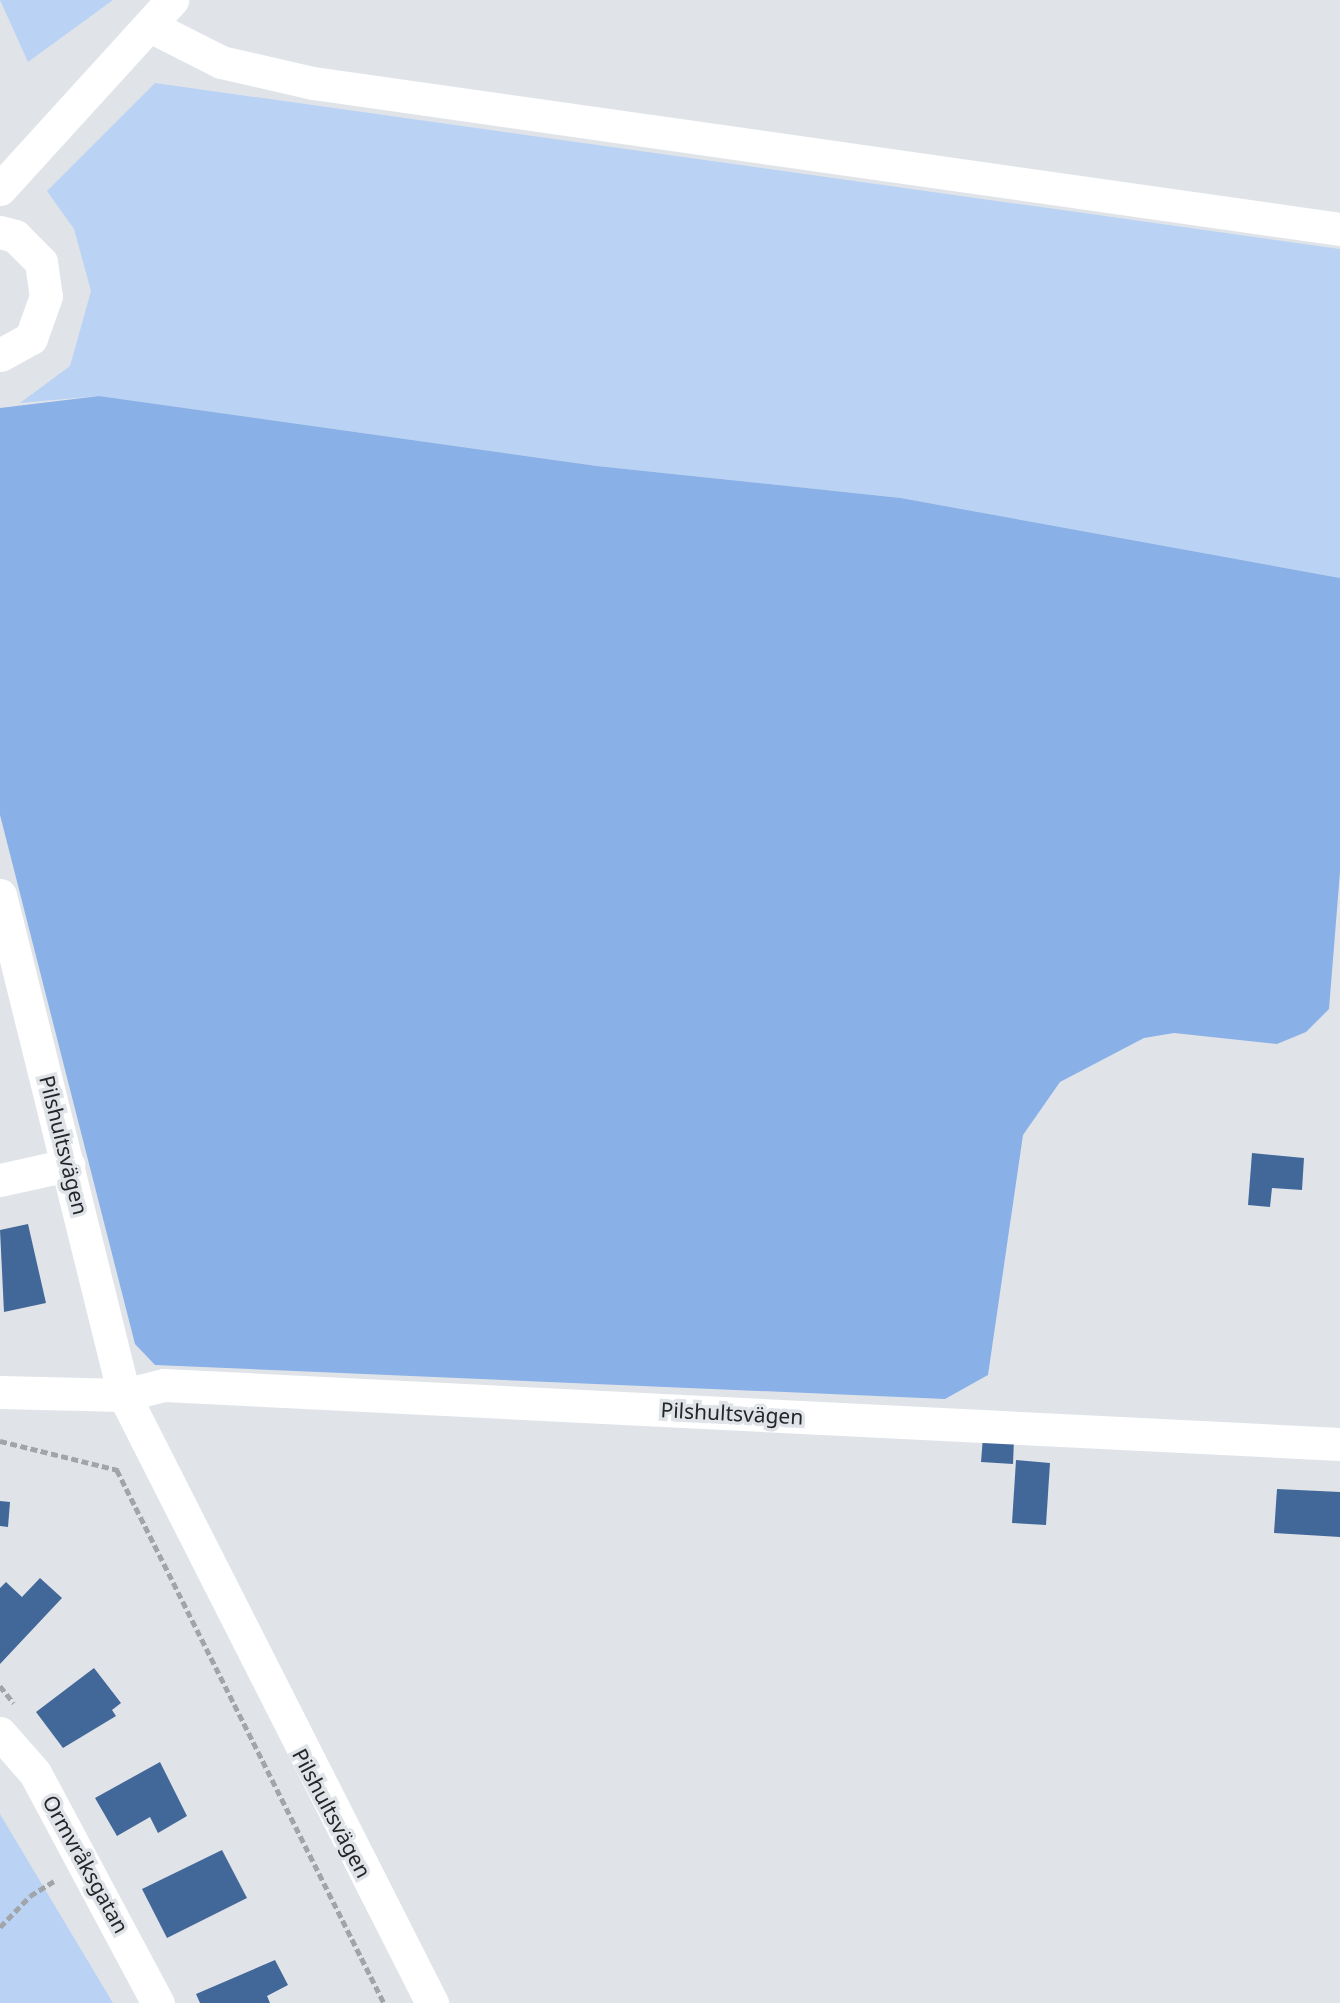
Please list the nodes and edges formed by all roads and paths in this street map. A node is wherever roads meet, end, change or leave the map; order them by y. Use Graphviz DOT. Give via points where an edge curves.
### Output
graph roads {
  1 [pos="172,0"];
  2 [pos="152,27"];
  3 [pos="0,189"];
  4 [pos="1340,229"];
  5 [pos="0,233"];
  6 [pos="0,355"];
  7 [pos="0,895"];
  8 [pos="68,1165"];
  9 [pos="0,1180"];
  10 [pos="0,1392"];
  11 [pos="124,1395"];
  12 [pos="0,1441"];
  13 [pos="1340,1444"];
  14 [pos="0,1734"];
  15 [pos="60,1878"];
  16 [pos="0,1927"];
  17 [pos="158,2003"];
  18 [pos="384,2003"];
  19 [pos="432,2003"];
  1 -- 2 [label="street"];
  2 -- 3 [label="street"];
  2 -- 4 [label="street" via="221,62 313,83"];
  5 -- 6 [label="street" via="15,236 41,262 46,296 31,338"];
  7 -- 8 [label="street, Pilshultsvägen"];
  8 -- 9 [label="street"];
  8 -- 11 [label="street, Pilshultsvägen"];
  10 -- 11 [label="street"];
  11 -- 13 [label="street, Pilshultsvägen" via="164,1385"];
  11 -- 19 [label="street, Pilshultsvägen"];
  12 -- 18 [label="path" via="117,1470"];
  14 -- 17 [label="street, Ormvråksgatan" via="35,1773"];
  15 -- 16 [label="path" via="30,1896"];
}
